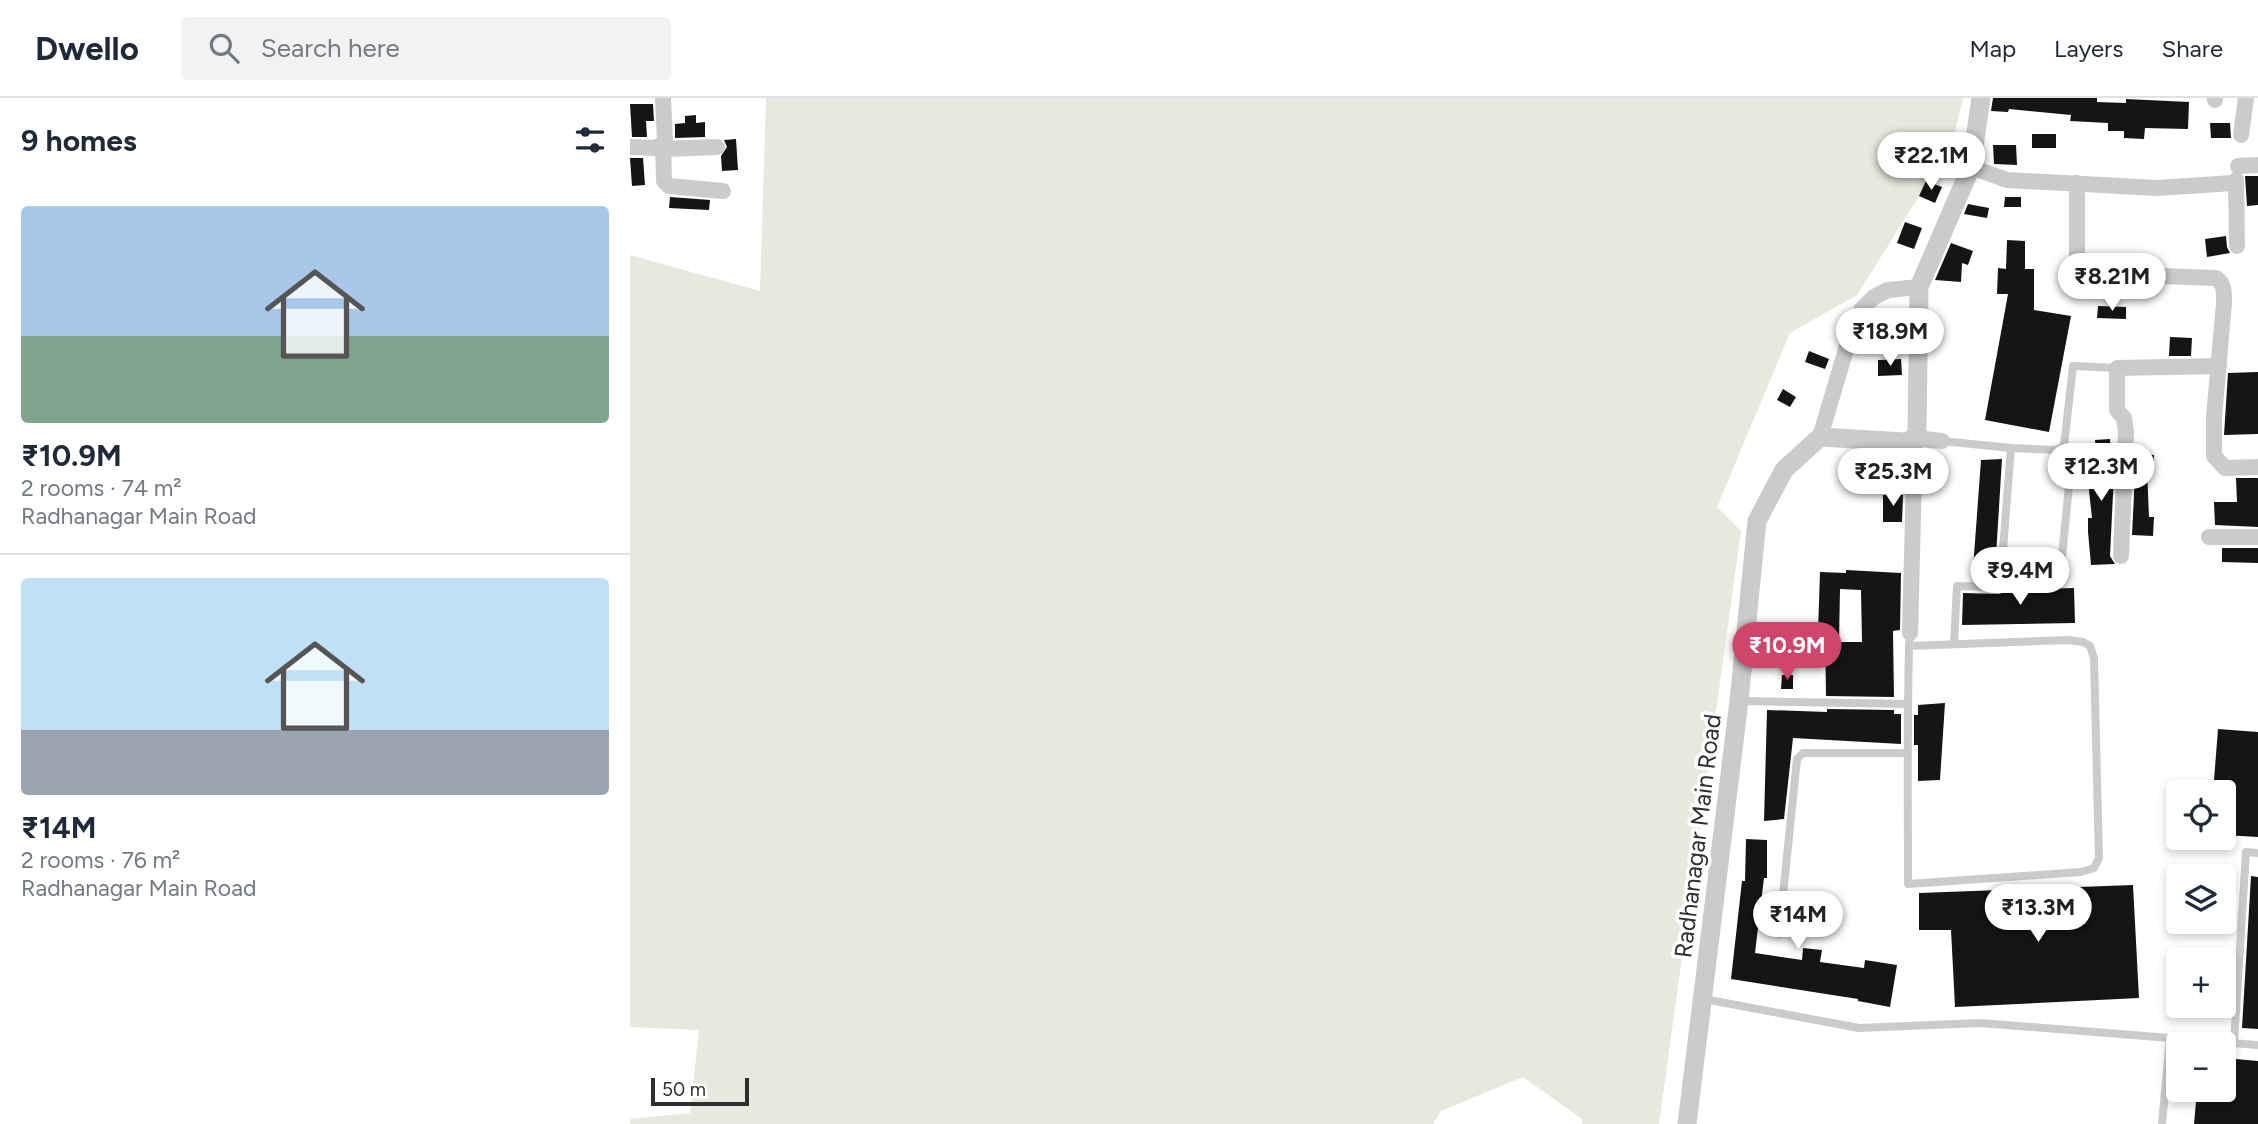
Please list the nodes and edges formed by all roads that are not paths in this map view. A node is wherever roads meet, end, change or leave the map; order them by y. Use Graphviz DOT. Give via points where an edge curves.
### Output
graph roads {
  1 [pos="663,98"];
  2 [pos="1981,98"];
  3 [pos="2246,98"];
  4 [pos="2241,135"];
  5 [pos="630,147"];
  6 [pos="663,147"];
  7 [pos="717,148"];
  8 [pos="2258,165"];
  9 [pos="2238,166"];
  10 [pos="1971,167"];
  11 [pos="2077,183"];
  12 [pos="723,191"];
  13 [pos="2237,246"];
  14 [pos="1919,287"];
  15 [pos="2220,366"];
  16 [pos="2117,368"];
  17 [pos="1820,437"];
  18 [pos="1915,438"];
  19 [pos="1942,441"];
  20 [pos="2011,449"];
  21 [pos="2057,450"];
  22 [pos="2258,467"];
  23 [pos="2209,537"];
  24 [pos="2258,537"];
  25 [pos="2122,556"];
  26 [pos="2060,576"];
  27 [pos="1910,639"];
  28 [pos="1954,644"];
  29 [pos="1739,701"];
  30 [pos="1908,704"];
  31 [pos="1907,753"];
  32 [pos="2258,853"];
  33 [pos="1779,934"];
  34 [pos="1703,999"];
  35 [pos="2235,1032"];
  36 [pos="2166,1038"];
  37 [pos="2236,1043"];
  38 [pos="2258,1045"];
  39 [pos="2166,1081"];
  40 [pos="1687,1124"];
  41 [pos="2162,1124"];
  1 -- 6 [label="street"];
  2 -- 10 [label="street"];
  3 -- 4 [label="street"];
  5 -- 6 [label="street"];
  6 -- 7 [label="street"];
  6 -- 12 [label="street" via="664,181 669,186"];
  8 -- 9 [label="street"];
  10 -- 11 [label="street" via="2007,180"];
  10 -- 14 [label="street"];
  11 -- 13 [label="street" via="2157,188 2236,180"];
  11 -- 15 [label="street" via="2077,273 2216,278 2224,292"];
  14 -- 17 [label="street" via="1888,290 1861,310"];
  14 -- 18 [label="street"];
  15 -- 16 [label="street"];
  15 -- 22 [label="street" via="2214,456 2225,468"];
  16 -- 21 [label="lane" via="2073,366 2064,446"];
  16 -- 25 [label="street" via="2117,410 2126,432"];
  17 -- 18 [label="street" via="1905,442"];
  17 -- 29 [label="street, Radhanagar Main Road" via="1784,470 1757,521"];
  18 -- 19 [label="street"];
  18 -- 27 [label="street"];
  19 -- 20 [label="lane"];
  20 -- 21 [label="lane"];
  20 -- 28 [label="lane" via="2000,587 1957,586"];
  21 -- 26 [label="lane" via="2065,456 2070,476"];
  23 -- 24 [label="street"];
  27 -- 28 [label="lane"];
  27 -- 30 [label="lane"];
  28 -- 31 [label="lane" via="2068,640 2090,646 2094,658 2096,865 2081,872 1908,884"];
  29 -- 30 [label="lane"];
  29 -- 34 [label="street, Radhanagar Main Road"];
  30 -- 31 [label="lane"];
  31 -- 33 [label="lane" via="1803,753 1797,759"];
  32 -- 35 [label="lane" via="2246,852"];
  34 -- 36 [label="lane" via="1859,1028 1980,1023"];
  34 -- 40 [label="street, Radhanagar Main Road"];
  37 -- 38 [label="lane"];
  39 -- 41 [label="lane"];
}
